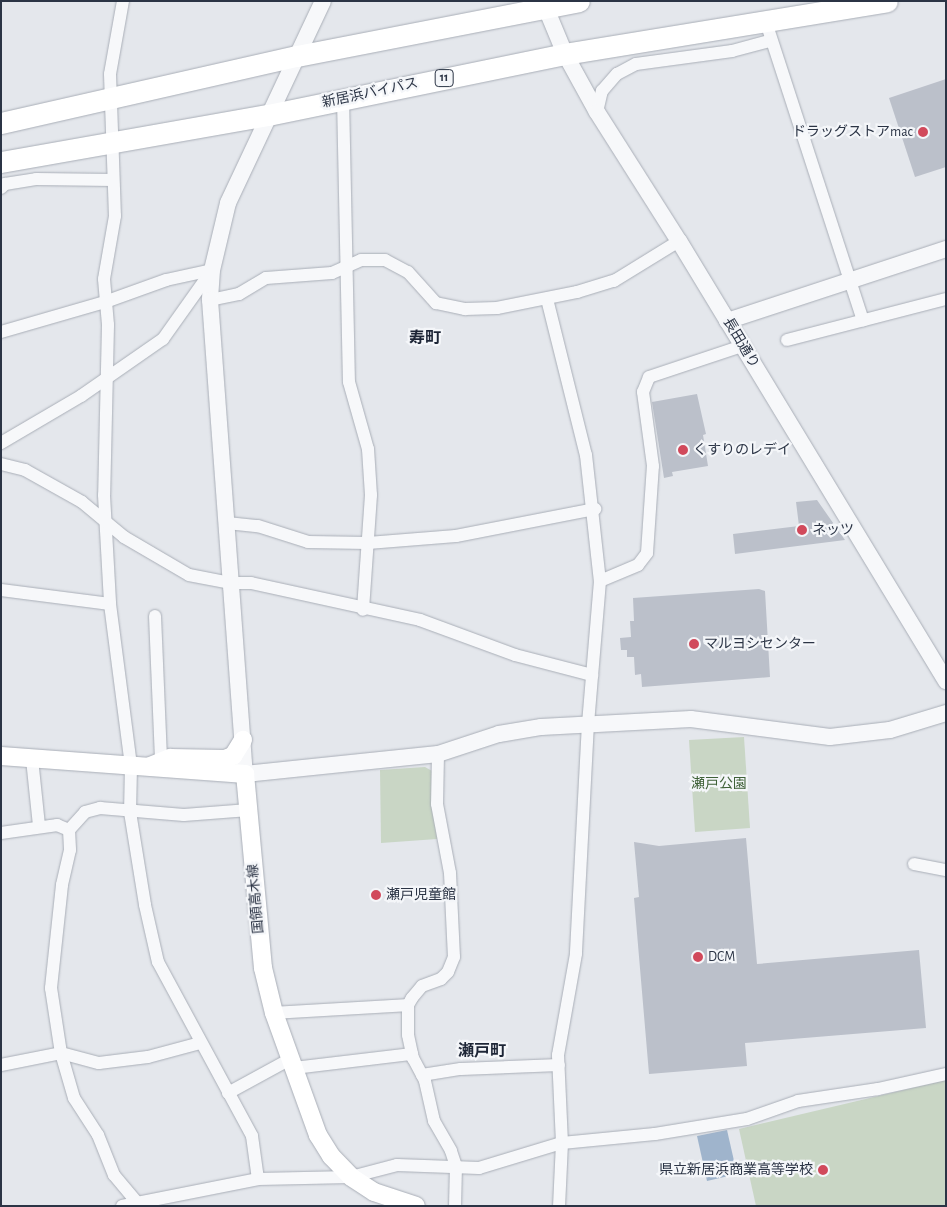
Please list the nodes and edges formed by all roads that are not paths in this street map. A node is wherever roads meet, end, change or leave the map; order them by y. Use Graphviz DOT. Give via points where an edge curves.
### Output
graph roads {
  1 [pos="123,1"];
  2 [pos="323,1"];
  3 [pos="579,1"];
  4 [pos="887,1"];
  5 [pos="544,4"];
  6 [pos="764,19"];
  7 [pos="769,41"];
  8 [pos="565,54"];
  9 [pos="298,56"];
  10 [pos="109,97"];
  11 [pos="343,98"];
  12 [pos="597,112"];
  13 [pos="268,115"];
  14 [pos="1,122"];
  15 [pos="112,144"];
  16 [pos="1,162"];
  17 [pos="113,180"];
  18 [pos="1,188"];
  19 [pos="679,241"];
  20 [pos="946,249"];
  21 [pos="348,264"];
  22 [pos="212,270"];
  23 [pos="849,280"];
  24 [pos="547,298"];
  25 [pos="946,299"];
  26 [pos="210,300"];
  27 [pos="105,302"];
  28 [pos="863,320"];
  29 [pos="727,321"];
  30 [pos="1,332"];
  31 [pos="787,340"];
  32 [pos="742,346"];
  33 [pos="108,376"];
  34 [pos="1,443"];
  35 [pos="1,464"];
  36 [pos="595,509"];
  37 [pos="105,519"];
  38 [pos="227,523"];
  39 [pos="368,543"];
  40 [pos="600,581"];
  41 [pos="231,583"];
  42 [pos="1,590"];
  43 [pos="110,604"];
  44 [pos="363,610"];
  45 [pos="155,616"];
  46 [pos="592,675"];
  47 [pos="946,681"];
  48 [pos="946,713"];
  49 [pos="588,723"];
  50 [pos="243,740"];
  51 [pos="438,754"];
  52 [pos="1,756"];
  53 [pos="32,759"];
  54 [pos="161,760"];
  55 [pos="138,767"];
  56 [pos="245,774"];
  57 [pos="249,810"];
  58 [pos="130,812"];
  59 [pos="40,826"];
  60 [pos="69,830"];
  61 [pos="1,833"];
  62 [pos="914,864"];
  63 [pos="946,870"];
  64 [pos="408,1005"];
  65 [pos="274,1013"];
  66 [pos="200,1043"];
  67 [pos="61,1053"];
  68 [pos="412,1054"];
  69 [pos="292,1063"];
  70 [pos="1,1065"];
  71 [pos="559,1065"];
  72 [pos="422,1074"];
  73 [pos="946,1074"];
  74 [pos="228,1093"];
  75 [pos="562,1143"];
  76 [pos="456,1166"];
  77 [pos="351,1177"];
  78 [pos="258,1179"];
  79 [pos="138,1203"];
  80 [pos="122,1206"];
  81 [pos="416,1206"];
  82 [pos="455,1206"];
  83 [pos="559,1206"];
  1 -- 10 [label="street"];
  2 -- 9 [label="street"];
  3 -- 5 [label="highway"];
  4 -- 6 [label="highway, 新居浜バイパス / 11"];
  5 -- 8 [label="street, 長田通り"];
  5 -- 9 [label="highway"];
  6 -- 7 [label="street"];
  6 -- 8 [label="highway, 新居浜バイパス / 11"];
  7 -- 12 [label="street" via="732,51 636,64 616,74 607,86"];
  7 -- 23 [label="street"];
  8 -- 11 [label="highway, 新居浜バイパス / 11"];
  8 -- 12 [label="street, 長田通り"];
  9 -- 10 [label="highway"];
  9 -- 13 [label="street"];
  10 -- 14 [label="highway"];
  10 -- 15 [label="street"];
  11 -- 13 [label="highway, 新居浜バイパス / 11"];
  11 -- 21 [label="street"];
  12 -- 19 [label="street, 長田通り"];
  13 -- 15 [label="highway, 新居浜バイパス / 11"];
  13 -- 22 [label="street" via="228,203"];
  15 -- 16 [label="highway, 新居浜バイパス / 11"];
  15 -- 17 [label="street"];
  17 -- 18 [label="street" via="36,179 5,184"];
  17 -- 27 [label="street" via="115,216 104,279"];
  19 -- 24 [label="street" via="614,281"];
  19 -- 29 [label="street, 長田通り"];
  20 -- 23 [label="street"];
  21 -- 24 [label="street" via="361,260 385,260 418,281 436,303 465,309 497,308"];
  21 -- 26 [label="street" via="332,273 266,278 239,294"];
  21 -- 39 [label="street" via="349,382 368,449 372,495"];
  22 -- 26 [label="street"];
  22 -- 27 [label="street" via="166,280"];
  22 -- 33 [label="street" via="163,340"];
  23 -- 28 [label="street"];
  23 -- 29 [label="street"];
  24 -- 36 [label="street" via="586,455"];
  25 -- 28 [label="street"];
  26 -- 38 [label="street"];
  27 -- 30 [label="street"];
  27 -- 33 [label="street"];
  28 -- 31 [label="street"];
  29 -- 32 [label="street, 長田通り"];
  32 -- 40 [label="street" via="649,377 643,392 653,466 647,553 638,565"];
  32 -- 47 [label="street, 長田通り"];
  33 -- 34 [label="street"];
  33 -- 37 [label="street"];
  35 -- 37 [label="street" via="25,470"];
  36 -- 39 [label="street" via="456,536"];
  36 -- 40 [label="street"];
  37 -- 41 [label="street" via="124,537 163,563 202,579"];
  37 -- 43 [label="street"];
  38 -- 39 [label="street" via="258,526 308,542"];
  38 -- 41 [label="street"];
  39 -- 44 [label="street"];
  40 -- 46 [label="street"];
  41 -- 44 [label="street" via="251,583"];
  41 -- 50 [label="street"];
  42 -- 43 [label="street"];
  43 -- 55 [label="street"];
  44 -- 46 [label="street" via="420,620 515,655"];
  45 -- 54 [label="street"];
  46 -- 49 [label="street"];
  48 -- 49 [label="street" via="883,731 830,737 714,720"];
  49 -- 51 [label="street" via="500,734"];
  49 -- 71 [label="street" via="576,954 564,1014"];
  50 -- 54 [label="main road" via="233,756 225,759"];
  50 -- 56 [label="street"];
  51 -- 56 [label="street"];
  51 -- 64 [label="street" via="437,804 450,873 454,957 448,972 441,979 422,986"];
  52 -- 53 [label="main road"];
  53 -- 55 [label="main road"];
  53 -- 59 [label="street"];
  54 -- 55 [label="main road"];
  55 -- 56 [label="main road"];
  55 -- 58 [label="street"];
  56 -- 57 [label="main road, 国領高木線"];
  57 -- 58 [label="street" via="184,815"];
  57 -- 65 [label="main road, 国領高木線" via="263,968"];
  58 -- 60 [label="street" via="100,808 85,812"];
  58 -- 66 [label="street" via="145,906 158,962"];
  59 -- 60 [label="street" via="57,825"];
  59 -- 61 [label="street"];
  60 -- 67 [label="street" via="70,850 62,885 52,988"];
  62 -- 63 [label="street"];
  64 -- 65 [label="street"];
  64 -- 68 [label="street"];
  65 -- 69 [label="main road, 国領高木線"];
  66 -- 67 [label="street" via="148,1056 99,1063"];
  66 -- 74 [label="street"];
  67 -- 70 [label="street"];
  67 -- 79 [label="street" via="74,1098 98,1135 114,1175"];
  68 -- 69 [label="street"];
  68 -- 72 [label="street"];
  69 -- 74 [label="street"];
  69 -- 77 [label="main road, 国領高木線" via="318,1135 331,1156"];
  71 -- 72 [label="street"];
  71 -- 75 [label="street"];
  72 -- 76 [label="street" via="434,1121"];
  73 -- 75 [label="street" via="878,1089 798,1100 747,1119 655,1134"];
  74 -- 78 [label="street" via="252,1136"];
  75 -- 76 [label="street" via="479,1168"];
  75 -- 83 [label="street"];
  76 -- 77 [label="street" via="397,1165"];
  76 -- 82 [label="street"];
  77 -- 78 [label="street"];
  77 -- 81 [label="main road, 国領高木線" via="374,1192"];
  78 -- 79 [label="street"];
  79 -- 80 [label="street"];
}
